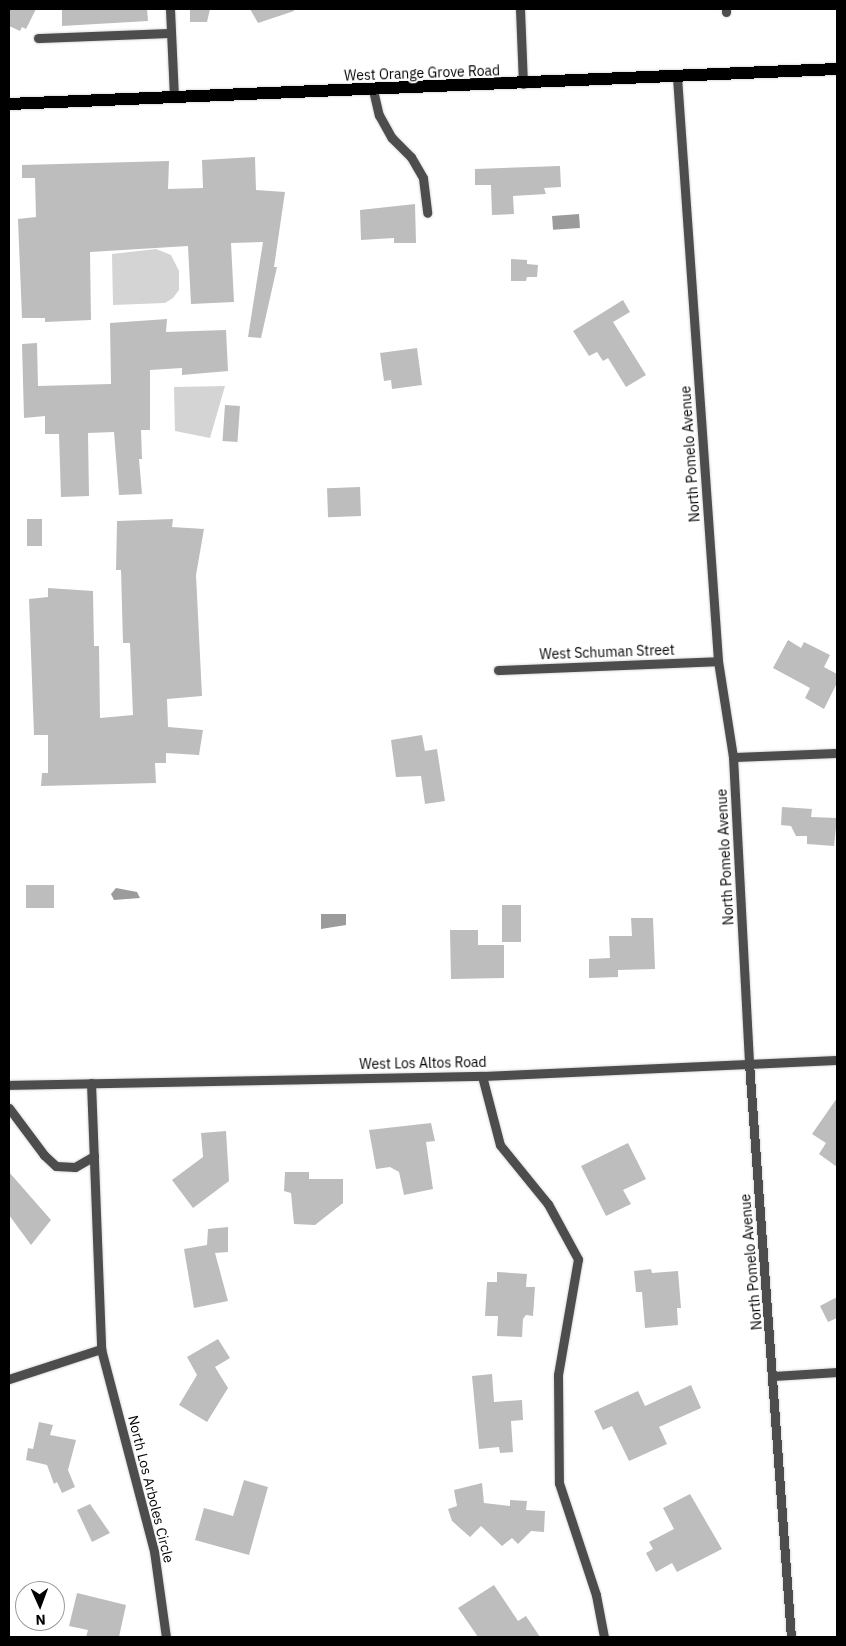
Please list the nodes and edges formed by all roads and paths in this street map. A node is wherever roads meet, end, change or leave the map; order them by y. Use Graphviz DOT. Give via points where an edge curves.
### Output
graph roads {
  1 [pos="170,9"];
  2 [pos="520,9"];
  3 [pos="171,33"];
  4 [pos="38,38"];
  5 [pos="837,69"];
  6 [pos="677,77"];
  7 [pos="523,84"];
  8 [pos="373,90"];
  9 [pos="174,98"];
  10 [pos="9,104"];
  11 [pos="426,213"];
  12 [pos="718,661"];
  13 [pos="498,670"];
  14 [pos="837,753"];
  15 [pos="733,757"];
  16 [pos="837,1060"];
  17 [pos="749,1063"];
  18 [pos="482,1076"];
  19 [pos="91,1083"];
  20 [pos="9,1086"];
  21 [pos="9,1108"];
  22 [pos="94,1156"];
  23 [pos="101,1349"];
  24 [pos="837,1372"];
  25 [pos="774,1376"];
  26 [pos="9,1379"];
  27 [pos="166,1637"];
  28 [pos="604,1637"];
  29 [pos="791,1637"];
  1 -- 3 [label="street"];
  2 -- 7 [label="street"];
  3 -- 4 [label="street"];
  3 -- 9 [label="street"];
  5 -- 6 [label="main road, West Orange Grove Road"];
  6 -- 7 [label="main road, West Orange Grove Road"];
  6 -- 12 [label="street, North Pomelo Avenue"];
  7 -- 8 [label="main road, West Orange Grove Road"];
  8 -- 9 [label="main road, West Orange Grove Road"];
  8 -- 11 [label="street" via="379,115 392,138 411,157 424,178"];
  9 -- 10 [label="main road, West Orange Grove Road"];
  12 -- 13 [label="street, West Schuman Street"];
  12 -- 15 [label="street, North Pomelo Avenue"];
  14 -- 15 [label="street"];
  15 -- 17 [label="street, North Pomelo Avenue"];
  16 -- 17 [label="street, West Los Altos Road"];
  17 -- 18 [label="street, West Los Altos Road"];
  17 -- 25 [label="street, North Pomelo Avenue"];
  18 -- 19 [label="street, West Los Altos Road"];
  18 -- 28 [label="street" via="500,1145 548,1204 578,1259 558,1375 559,1483 596,1594"];
  19 -- 20 [label="street, West Los Altos Road"];
  19 -- 22 [label="street, North Los Arboles Circle"];
  21 -- 22 [label="street" via="56,1166 75,1167"];
  22 -- 23 [label="street, North Los Arboles Circle"];
  23 -- 26 [label="street"];
  23 -- 27 [label="street, North Los Arboles Circle" via="154,1550"];
  24 -- 25 [label="street"];
  25 -- 29 [label="street, North Pomelo Avenue"];
}
